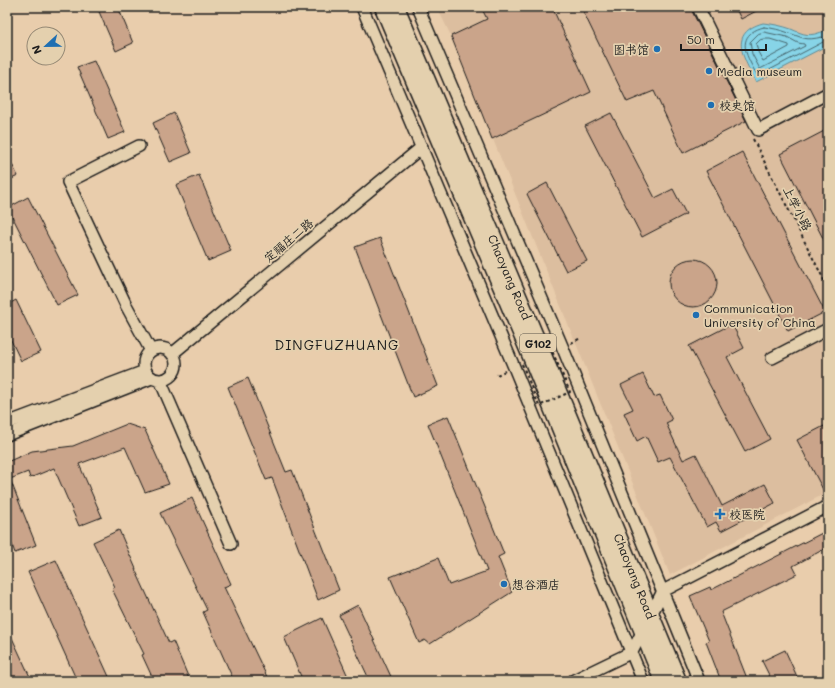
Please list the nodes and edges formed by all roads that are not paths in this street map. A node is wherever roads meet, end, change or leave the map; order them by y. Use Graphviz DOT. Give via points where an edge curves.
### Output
graph roads {
  1 [pos="362,7"];
  2 [pos="383,7"];
  3 [pos="396,7"];
  4 [pos="418,7"];
  5 [pos="698,7"];
  6 [pos="828,93"];
  7 [pos="139,146"];
  8 [pos="422,147"];
  9 [pos="828,329"];
  10 [pos="151,351"];
  11 [pos="172,354"];
  12 [pos="772,358"];
  13 [pos="152,376"];
  14 [pos="7,423"];
  15 [pos="7,435"];
  16 [pos="828,506"];
  17 [pos="231,544"];
  18 [pos="663,592"];
  19 [pos="651,615"];
  20 [pos="643,631"];
  21 [pos="632,652"];
  22 [pos="572,681"];
  23 [pos="644,681"];
  24 [pos="663,681"];
  25 [pos="678,681"];
  26 [pos="699,681"];
  1 -- 8 [label="street"];
  2 -- 20 [label="highway, Chaoyang Road / G102" via="532,359"];
  3 -- 19 [label="highway, Chaoyang Road / G102"];
  4 -- 18 [label="street, Chaoyang Road"];
  5 -- 6 [label="street" via="758,130"];
  7 -- 10 [label="street" via="68,182 126,305"];
  8 -- 11 [label="street, 定福庄二路"];
  8 -- 21 [label="street"];
  9 -- 12 [label="street"];
  10 -- 11 [label="street" via="157,348"];
  10 -- 13 [label="street" via="144,361"];
  11 -- 13 [label="street" via="176,363 168,378"];
  13 -- 14 [label="street"];
  13 -- 15 [label="street"];
  13 -- 17 [label="street"];
  16 -- 18 [label="street"];
  18 -- 19 [label="street"];
  18 -- 26 [label="street, Chaoyang Road"];
  19 -- 20 [label="street"];
  19 -- 25 [label="highway, Chaoyang Road / G102"];
  20 -- 21 [label="street"];
  20 -- 24 [label="highway, Chaoyang Road / G102"];
  21 -- 22 [label="street"];
  21 -- 23 [label="street"];
}
